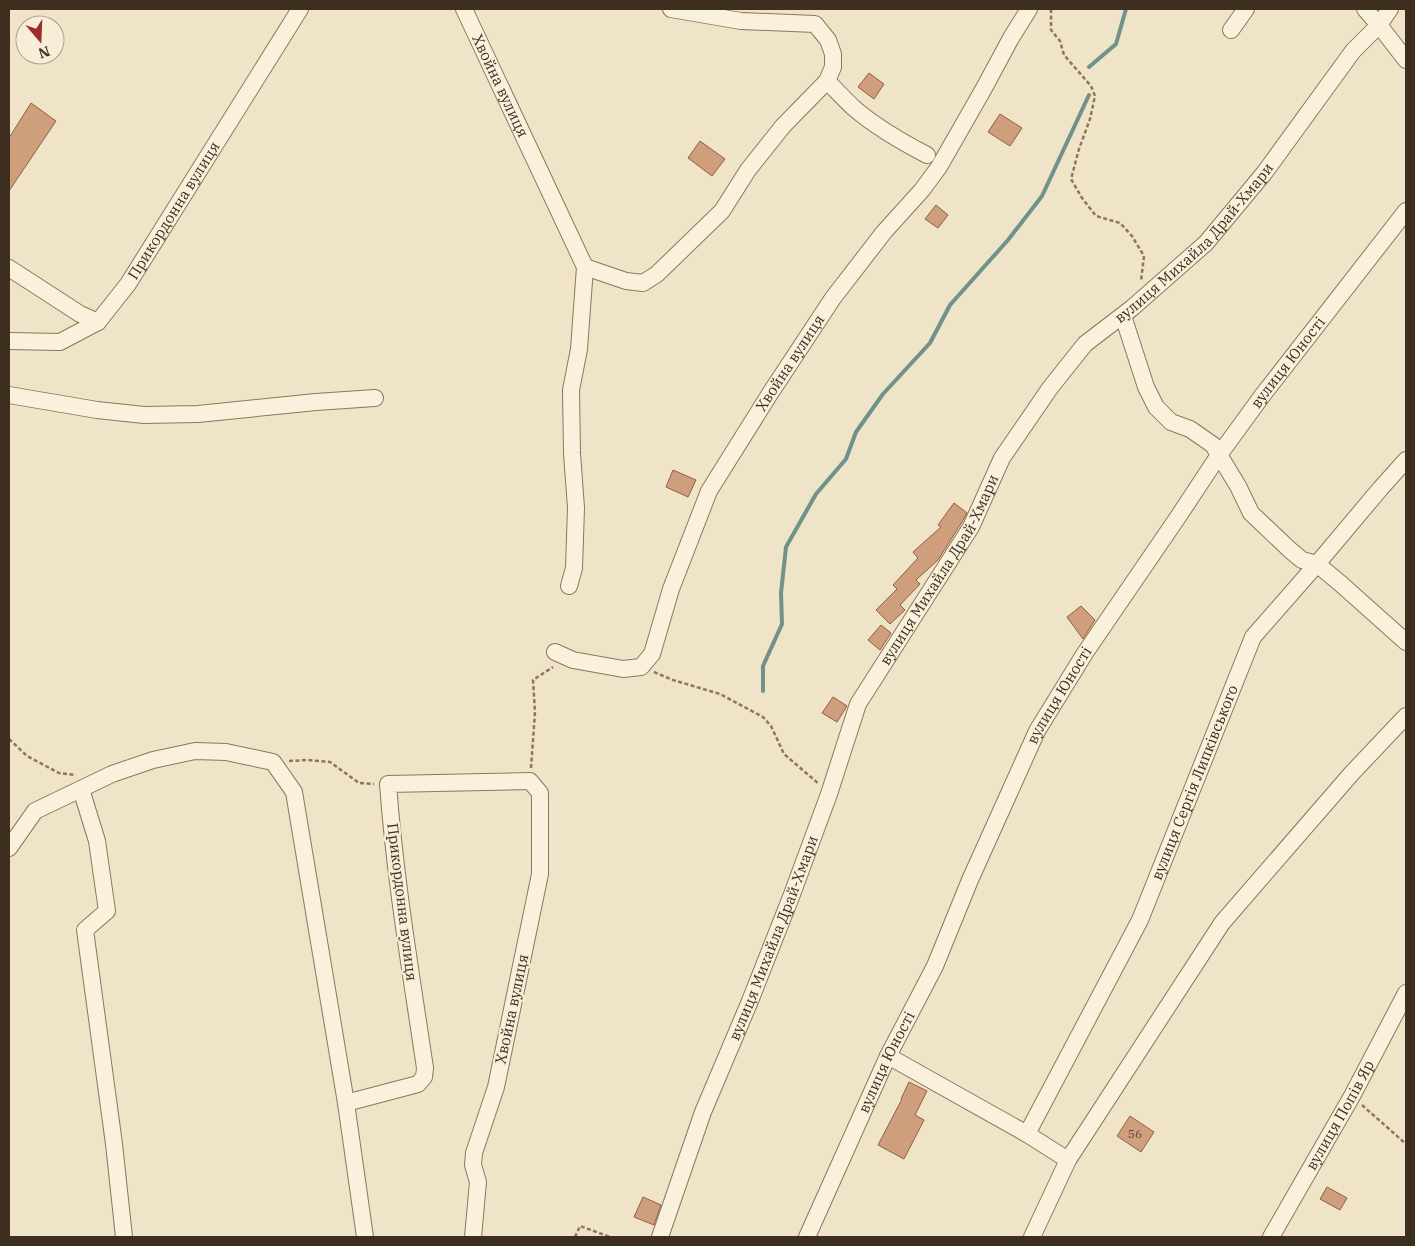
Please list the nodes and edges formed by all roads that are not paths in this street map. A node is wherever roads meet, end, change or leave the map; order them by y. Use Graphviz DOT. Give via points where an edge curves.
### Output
graph roads {
  1 [pos="300,9"];
  2 [pos="464,9"];
  3 [pos="671,9"];
  4 [pos="1029,9"];
  5 [pos="1246,9"];
  6 [pos="1364,9"];
  7 [pos="1390,9"];
  8 [pos="1379,25"];
  9 [pos="1231,30"];
  10 [pos="1406,60"];
  11 [pos="827,81"];
  12 [pos="927,155"];
  13 [pos="1406,211"];
  14 [pos="585,267"];
  15 [pos="9,268"];
  16 [pos="1122,316"];
  17 [pos="98,322"];
  18 [pos="9,341"];
  19 [pos="9,395"];
  20 [pos="375,398"];
  21 [pos="1219,454"];
  22 [pos="1406,460"];
  23 [pos="1317,564"];
  24 [pos="569,586"];
  25 [pos="1406,642"];
  26 [pos="555,652"];
  27 [pos="1406,716"];
  28 [pos="530,781"];
  29 [pos="78,782"];
  30 [pos="9,848"];
  31 [pos="1406,993"];
  32 [pos="888,1056"];
  33 [pos="346,1103"];
  34 [pos="1027,1134"];
  35 [pos="1068,1160"];
  36 [pos="124,1237"];
  37 [pos="365,1237"];
  38 [pos="473,1237"];
  39 [pos="660,1237"];
  40 [pos="807,1237"];
  41 [pos="1032,1237"];
  42 [pos="1271,1237"];
  1 -- 17 [label="street, Прикордонна вулиця" via="128,284"];
  2 -- 14 [label="street, Хвойна вулиця"];
  3 -- 11 [label="street" via="741,21 815,24 828,40 833,54 833,67"];
  4 -- 26 [label="street, Хвойна вулиця" via="939,167 833,298 709,490 671,589 652,654 641,667 624,669 573,660"];
  5 -- 9 [label="street"];
  6 -- 8 [label="street"];
  7 -- 8 [label="street, вулиця Михайла Драй-Хмари"];
  8 -- 10 [label="street"];
  8 -- 16 [label="street, вулиця Михайла Драй-Хмари" via="1353,51 1265,172 1206,243"];
  11 -- 12 [label="street" via="872,122"];
  11 -- 14 [label="street" via="783,126 748,170 722,211 657,274 642,283"];
  13 -- 21 [label="street, вулиця Юності"];
  14 -- 24 [label="street" via="579,349 571,390 576,508 574,568"];
  15 -- 17 [label="street"];
  16 -- 21 [label="street" via="1156,407 1171,422 1190,429"];
  16 -- 39 [label="street, вулиця Михайла Драй-Хмари" via="1085,344 1002,458 971,527 858,704 829,794 757,984 703,1112"];
  17 -- 18 [label="street" via="60,342"];
  19 -- 20 [label="street" via="144,415 198,414"];
  21 -- 23 [label="street" via="1251,513 1302,560"];
  21 -- 32 [label="street, вулиця Юності" via="1085,653 1037,732 935,966"];
  22 -- 23 [label="street, вулиця Сергія Липківського"];
  23 -- 25 [label="street"];
  23 -- 34 [label="street, вулиця Сергія Липківського" via="1253,637 1140,920"];
  27 -- 35 [label="street" via="1222,923"];
  28 -- 33 [label="street, Прикордонна вулиця" via="388,784 392,840 424,1077 418,1084"];
  28 -- 38 [label="street, Хвойна вулиця" via="540,793 540,874 496,1087 474,1153 472,1165 478,1182"];
  29 -- 30 [label="street" via="35,811"];
  29 -- 33 [label="street" via="195,750 226,752 272,762 294,792"];
  29 -- 36 [label="street" via="97,841 107,911 85,930"];
  31 -- 42 [label="street, вулиця Попів Яр" via="1352,1096"];
  32 -- 34 [label="street"];
  32 -- 40 [label="street, вулиця Юності"];
  33 -- 37 [label="street"];
  34 -- 35 [label="street"];
  35 -- 41 [label="street"];
}
